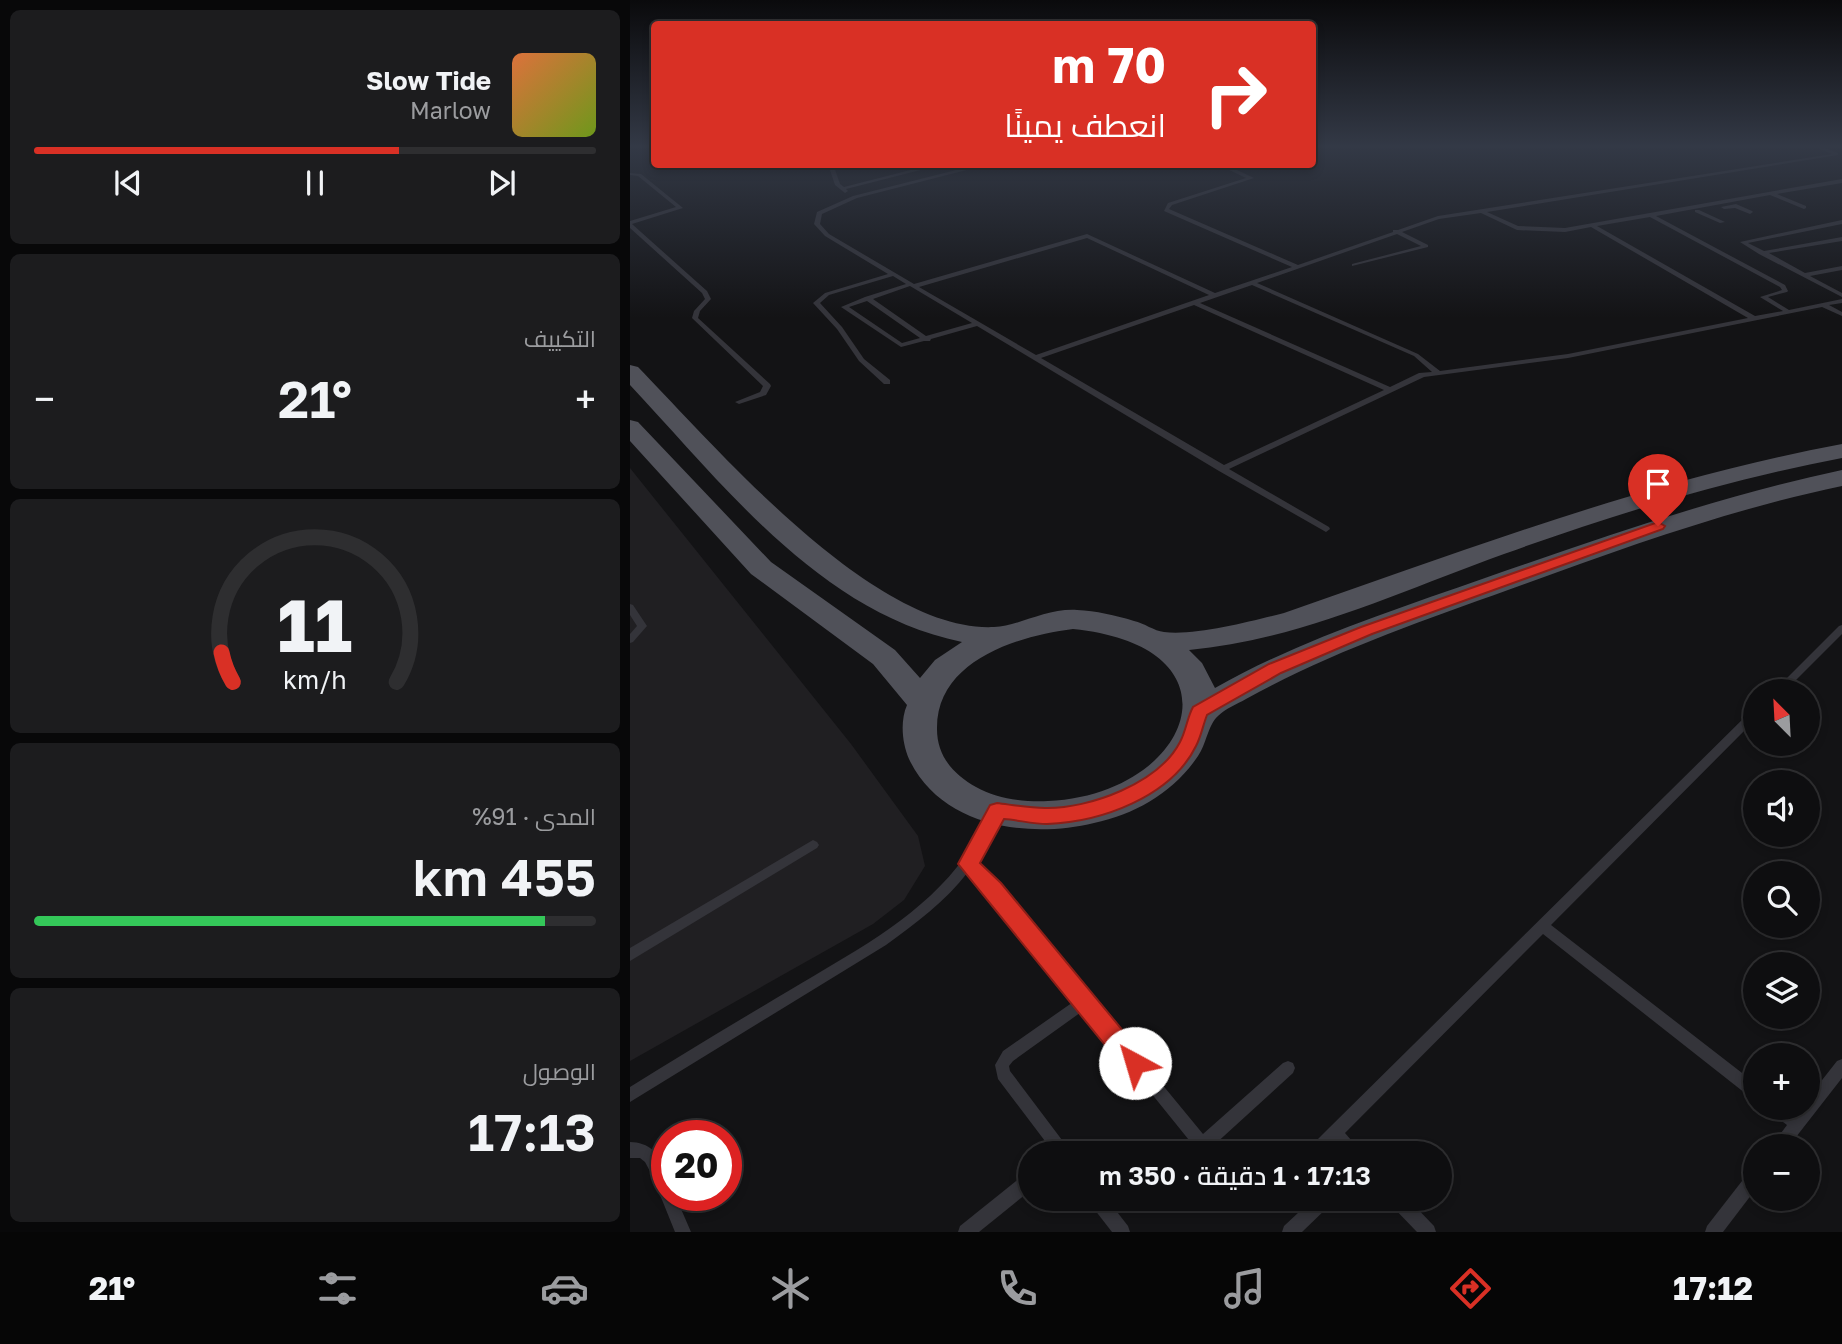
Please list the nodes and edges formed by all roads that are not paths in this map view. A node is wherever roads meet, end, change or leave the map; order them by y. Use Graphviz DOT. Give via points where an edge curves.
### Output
graph roads {
  1 [pos="673,202"];
  2 [pos="843,202"];
  3 [pos="1175,202"];
  4 [pos="1536,202"];
  5 [pos="1714,202"];
  6 [pos="1793,202"];
  7 [pos="1804,207"];
  8 [pos="1670,210"];
  9 [pos="1481,211"];
  10 [pos="1697,211"];
  11 [pos="1750,212"];
  12 [pos="1649,214"];
  13 [pos="1722,222"];
  14 [pos="1842,222"];
  15 [pos="630,224"];
  16 [pos="1593,226"];
  17 [pos="1395,231"];
  18 [pos="1842,239"];
  19 [pos="1762,253"];
  20 [pos="1354,265"];
  21 [pos="1296,266"];
  22 [pos="1842,268"];
  23 [pos="894,274"];
  24 [pos="1804,275"];
  25 [pos="1251,282"];
  26 [pos="913,285"];
  27 [pos="1213,295"];
  28 [pos="1842,295"];
  29 [pos="867,298"];
  30 [pos="1842,301"];
  31 [pos="1192,302"];
  32 [pos="1823,305"];
  33 [pos="1789,312"];
  34 [pos="1842,314"];
  35 [pos="1755,319"];
  36 [pos="977,324"];
  37 [pos="928,340"];
  38 [pos="1034,358"];
  39 [pos="630,372"];
  40 [pos="1437,372"];
  41 [pos="887,382"];
  42 [pos="1388,390"];
  43 [pos="739,402"];
  44 [pos="630,427"];
  45 [pos="1842,451"];
  46 [pos="1222,469"];
  47 [pos="1842,478"];
  48 [pos="1326,529"];
  49 [pos="630,607"];
  50 [pos="1842,628"];
  51 [pos="995,637"];
  52 [pos="630,640"];
  53 [pos="1162,642"];
  54 [pos="1791,679"];
  55 [pos="924,704"];
  56 [pos="1199,712"];
  57 [pos="1743,727"];
  58 [pos="997,811"];
  59 [pos="813,845"];
  60 [pos="968,864"];
  61 [pos="1543,926"];
  62 [pos="630,954"];
  63 [pos="1084,1001"];
  64 [pos="1842,1066"];
  65 [pos="1288,1068"];
  66 [pos="1743,1083"];
  67 [pos="630,1095"];
  68 [pos="1792,1120"];
  69 [pos="1797,1124"];
  70 [pos="1334,1133"];
  71 [pos="1789,1134"];
  72 [pos="1054,1141"];
  73 [pos="1198,1141"];
  74 [pos="1213,1141"];
  75 [pos="1326,1141"];
  76 [pos="1342,1141"];
  77 [pos="630,1150"];
  78 [pos="651,1157"];
  79 [pos="1018,1190"];
  80 [pos="1743,1193"];
  81 [pos="673,1211"];
  82 [pos="1106,1211"];
  83 [pos="1312,1211"];
  84 [pos="1408,1211"];
  85 [pos="682,1232"];
  86 [pos="966,1232"];
  87 [pos="1122,1232"];
  88 [pos="1290,1232"];
  89 [pos="1428,1232"];
  90 [pos="1713,1232"];
  1 -- 15 [label="lane" via="680,208"];
  2 -- 23 [label="lane" via="819,213 817,223 827,235"];
  3 -- 21 [label="lane" via="1166,210"];
  4 -- 9 [label="lane"];
  5 -- 8 [label="lane"];
  6 -- 7 [label="lane"];
  8 -- 10 [label="lane"];
  8 -- 12 [label="lane"];
  9 -- 16 [label="lane" via="1528,230"];
  9 -- 17 [label="lane"];
  10 -- 11 [label="lane" via="1730,206"];
  10 -- 13 [label="lane"];
  12 -- 16 [label="lane"];
  12 -- 33 [label="lane" via="1783,286 1785,291 1763,297"];
  14 -- 19 [label="lane" via="1744,240"];
  15 -- 43 [label="lane" via="705,292 708,299 695,318 767,386 763,393"];
  16 -- 35 [label="lane"];
  17 -- 20 [label="lane" via="1426,246"];
  17 -- 21 [label="lane"];
  18 -- 19 [label="lane"];
  19 -- 24 [label="lane"];
  21 -- 25 [label="lane"];
  22 -- 24 [label="lane"];
  23 -- 26 [label="lane"];
  23 -- 41 [label="lane" via="827,294 816,303 841,328 861,360"];
  24 -- 28 [label="lane"];
  25 -- 27 [label="lane"];
  25 -- 40 [label="lane" via="1416,355"];
  26 -- 27 [label="lane" via="1087,236"];
  26 -- 29 [label="lane"];
  26 -- 36 [label="lane"];
  27 -- 31 [label="lane"];
  29 -- 37 [label="lane"];
  29 -- 37 [label="lane" via="844,307 895,344"];
  30 -- 32 [label="lane"];
  31 -- 38 [label="lane"];
  31 -- 42 [label="lane"];
  32 -- 33 [label="lane"];
  32 -- 34 [label="lane"];
  33 -- 35 [label="lane"];
  35 -- 40 [label="lane" via="1556,358"];
  36 -- 37 [label="lane"];
  36 -- 38 [label="lane"];
  38 -- 46 [label="lane"];
  39 -- 51 [label="main road" via="782,527 836,572 913,618"];
  40 -- 42 [label="lane"];
  42 -- 46 [label="lane"];
  44 -- 55 [label="main road" via="761,568 884,657"];
  45 -- 53 [label="main road" via="1660,493 1292,621 1231,636"];
  46 -- 48 [label="lane"];
  47 -- 56 [label="main road" via="1756,496 1658,526 1367,630 1275,668"];
  49 -- 52 [label="lane" via="642,626"];
  50 -- 54 [label="lane"];
  51 -- 53 [label="main road" via="1033,624 1093,620 1130,627"];
  51 -- 55 [label="main road" via="951,666"];
  53 -- 56 [label="main road" via="1191,673"];
  55 -- 58 [label="main road" via="920,736 931,768 957,793"];
  56 -- 58 [label="main road" via="1177,761 1121,800 1059,815"];
  57 -- 61 [label="lane"];
  58 -- 60 [label="lane"];
  59 -- 62 [label="lane"];
  60 -- 63 [label="lane"];
  60 -- 67 [label="lane" via="931,903 878,943"];
  61 -- 66 [label="lane"];
  61 -- 70 [label="lane"];
  63 -- 72 [label="lane" via="1002,1065 1003,1074"];
  63 -- 73 [label="lane"];
  64 -- 69 [label="lane"];
  65 -- 74 [label="lane"];
  68 -- 69 [label="lane"];
  69 -- 71 [label="lane"];
  70 -- 75 [label="lane"];
  70 -- 76 [label="lane"];
  77 -- 78 [label="lane" via="644,1150"];
  79 -- 86 [label="lane"];
  80 -- 90 [label="lane"];
  81 -- 85 [label="lane"];
  82 -- 87 [label="lane"];
  83 -- 88 [label="lane"];
  84 -- 89 [label="lane"];
}
